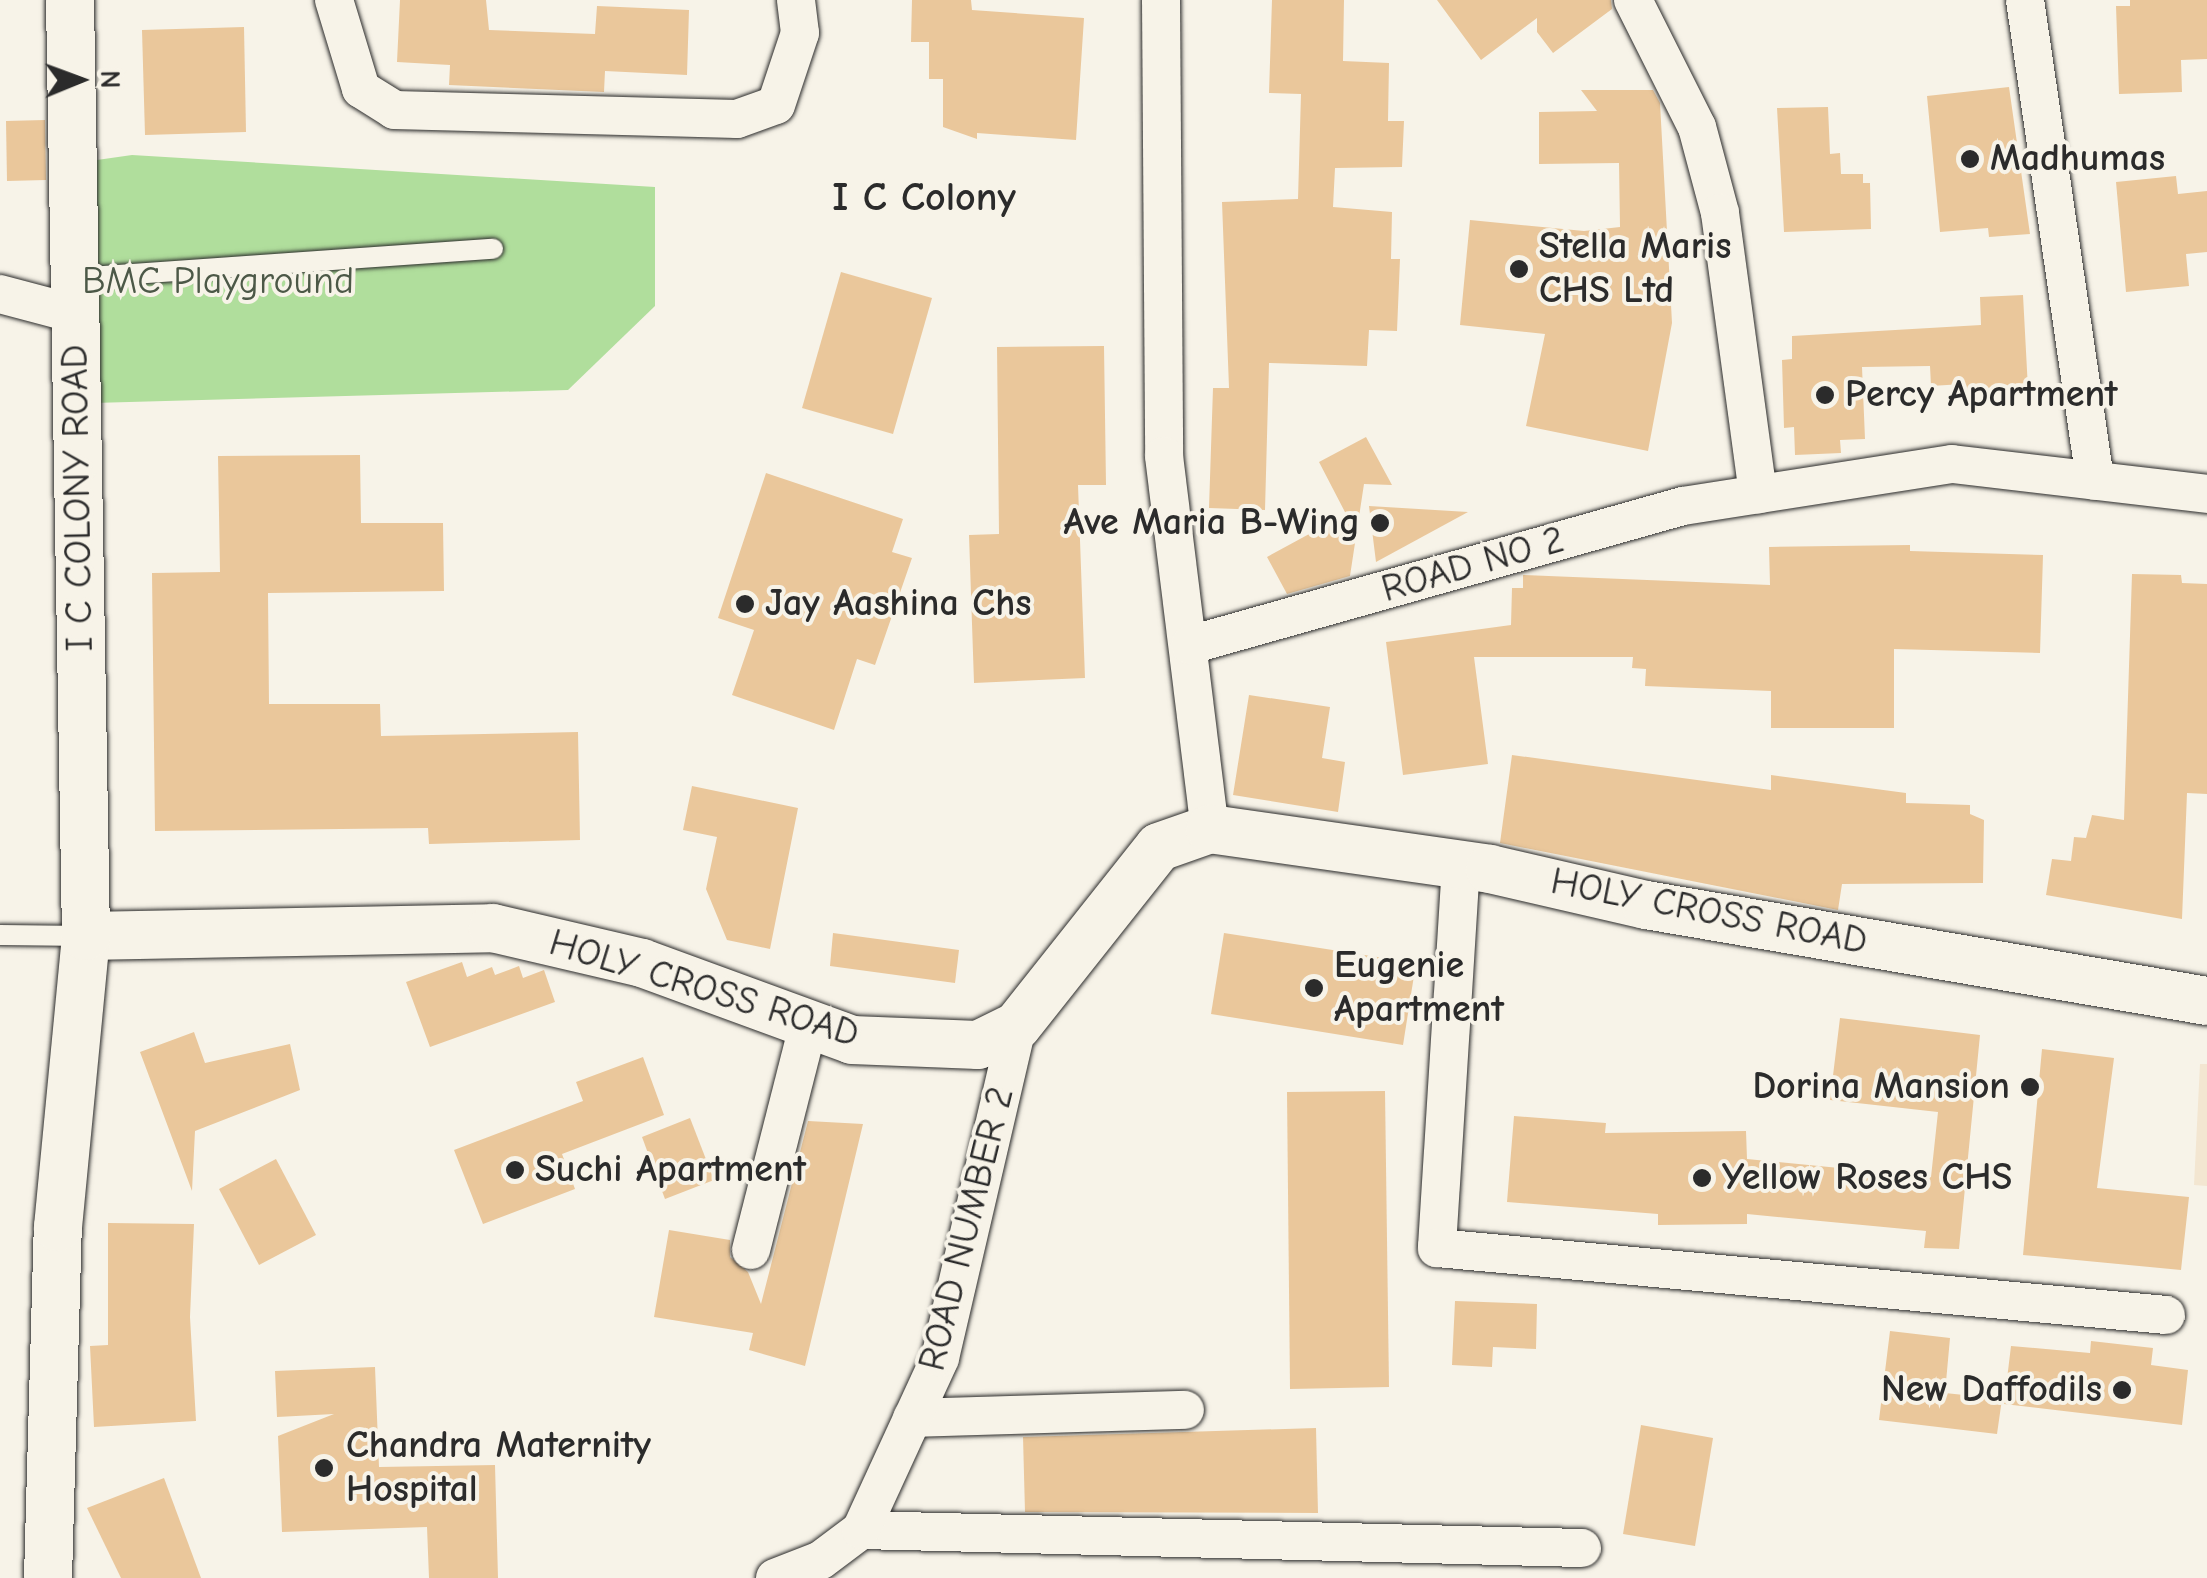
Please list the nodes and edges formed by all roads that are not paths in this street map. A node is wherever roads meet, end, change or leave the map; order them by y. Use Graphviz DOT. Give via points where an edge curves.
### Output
graph roads {
  1 [pos="70,0"];
  2 [pos="334,0"];
  3 [pos="796,0"];
  4 [pos="1161,0"];
  5 [pos="1633,0"];
  6 [pos="2025,0"];
  7 [pos="493,249"];
  8 [pos="0,294"];
  9 [pos="75,296"];
  10 [pos="2095,481"];
  11 [pos="1758,494"];
  12 [pos="2207,494"];
  13 [pos="1190,645"];
  14 [pos="1210,830"];
  15 [pos="1461,864"];
  16 [pos="0,935"];
  17 [pos="86,936"];
  18 [pos="2207,1001"];
  19 [pos="808,1026"];
  20 [pos="1017,1026"];
  21 [pos="752,1250"];
  22 [pos="2166,1316"];
  23 [pos="1185,1410"];
  24 [pos="912,1418"];
  25 [pos="861,1530"];
  26 [pos="1582,1548"];
  27 [pos="823,1569"];
  28 [pos="48,1578"];
  29 [pos="776,1578"];
  1 -- 9 [label="street, I C COLONY ROAD"];
  2 -- 3 [label="street" via="361,89 394,110 738,119 776,105 800,34"];
  4 -- 13 [label="street" via="1164,456"];
  5 -- 11 [label="street" via="1696,127 1720,213"];
  6 -- 10 [label="street"];
  7 -- 9 [label="lane"];
  8 -- 9 [label="street"];
  9 -- 17 [label="street, I C COLONY ROAD"];
  10 -- 11 [label="street, ROAD NO 2" via="1952,464"];
  10 -- 12 [label="street, ROAD NO 2"];
  11 -- 13 [label="street, ROAD NO 2" via="1683,506"];
  13 -- 14 [label="street"];
  14 -- 15 [label="street, HOLY CROSS ROAD"];
  14 -- 20 [label="street" via="1174,839 1146,861"];
  15 -- 18 [label="street, HOLY CROSS ROAD" via="1646,905"];
  15 -- 22 [label="street" via="1437,1248"];
  16 -- 17 [label="lane"];
  17 -- 19 [label="street, HOLY CROSS ROAD" via="493,928 642,963"];
  17 -- 28 [label="street, I C COLONY ROAD" via="58,1227"];
  19 -- 20 [label="street, HOLY CROSS ROAD" via="852,1040 947,1048 978,1045"];
  19 -- 21 [label="street"];
  20 -- 24 [label="street, ROAD NUMBER 2" via="940,1358"];
  23 -- 24 [label="street"];
  24 -- 25 [label="street, ROAD NUMBER 2"];
  25 -- 26 [label="street"];
  25 -- 27 [label="street, ROAD NUMBER 2"];
  27 -- 29 [label="street, ROAD NUMBER 2"];
}
